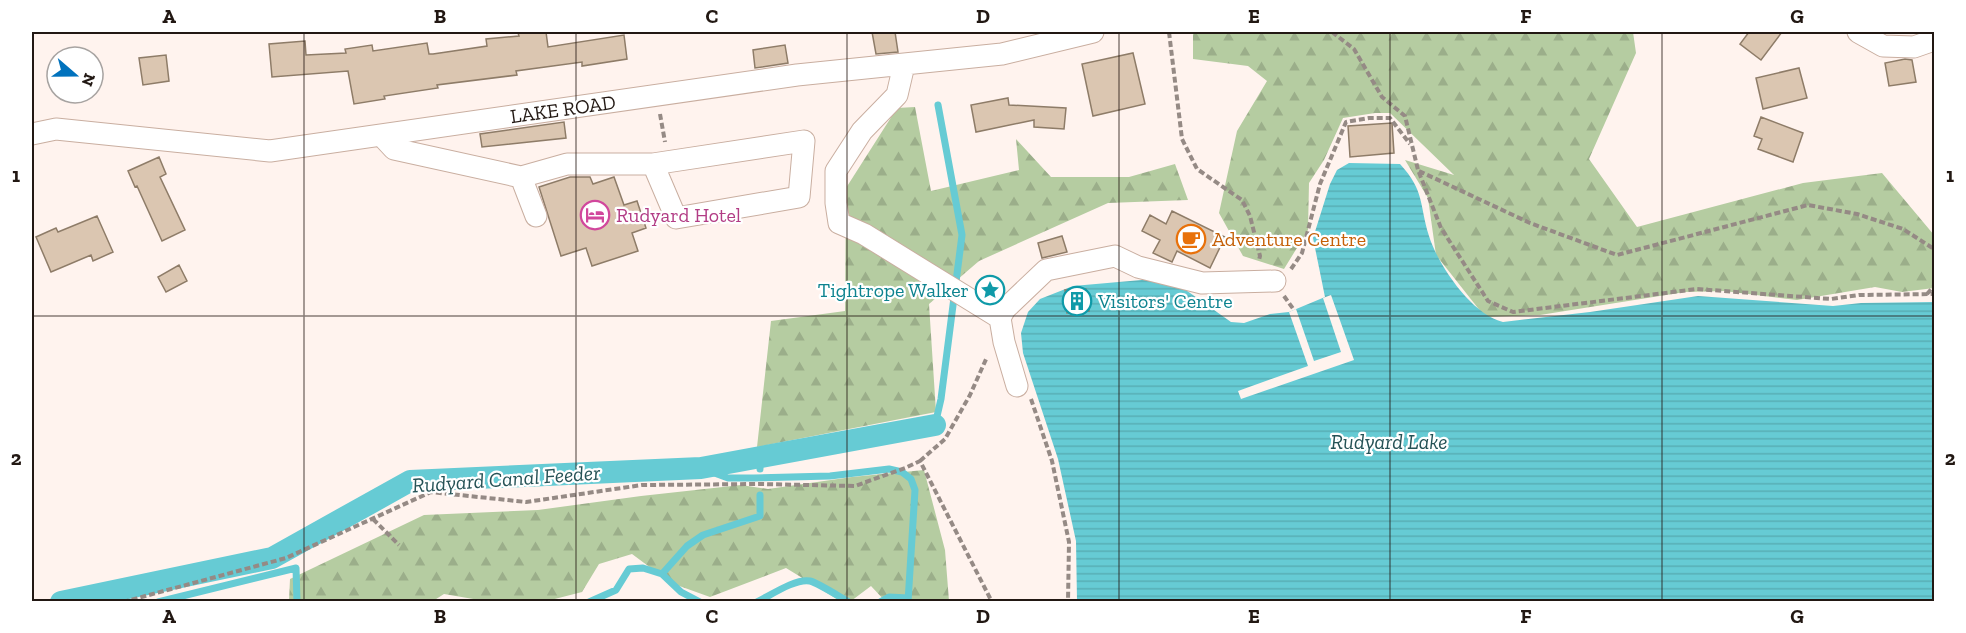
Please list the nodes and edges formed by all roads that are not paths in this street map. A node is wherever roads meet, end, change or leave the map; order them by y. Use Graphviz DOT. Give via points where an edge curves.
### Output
graph roads {
  1 [pos="1093,32"];
  2 [pos="1858,32"];
  3 [pos="1935,40"];
  4 [pos="904,65"];
  5 [pos="32,134"];
  6 [pos="381,135"];
  7 [pos="660,163"];
  8 [pos="521,177"];
  9 [pos="536,216"];
  10 [pos="1280,289"];
  11 [pos="1000,318"];
  12 [pos="1017,386"];
  1 -- 4 [label="street, LAKE ROAD" via="1002,54"];
  2 -- 3 [label="street" via="1883,46 1914,47"];
  4 -- 6 [label="street, LAKE ROAD" via="797,75"];
  4 -- 11 [label="street" via="897,95 862,131 836,171 839,224 864,234"];
  5 -- 6 [label="street, LAKE ROAD" via="56,129 270,151"];
  6 -- 8 [label="street" via="394,148"];
  7 -- 7 [label="street" via="804,141 799,197 676,218"];
  7 -- 8 [label="street" via="567,164"];
  8 -- 9 [label="street"];
  10 -- 11 [label="street" via="1251,281 1202,283 1138,267 1115,256 1046,270"];
  11 -- 12 [label="street"];
}
